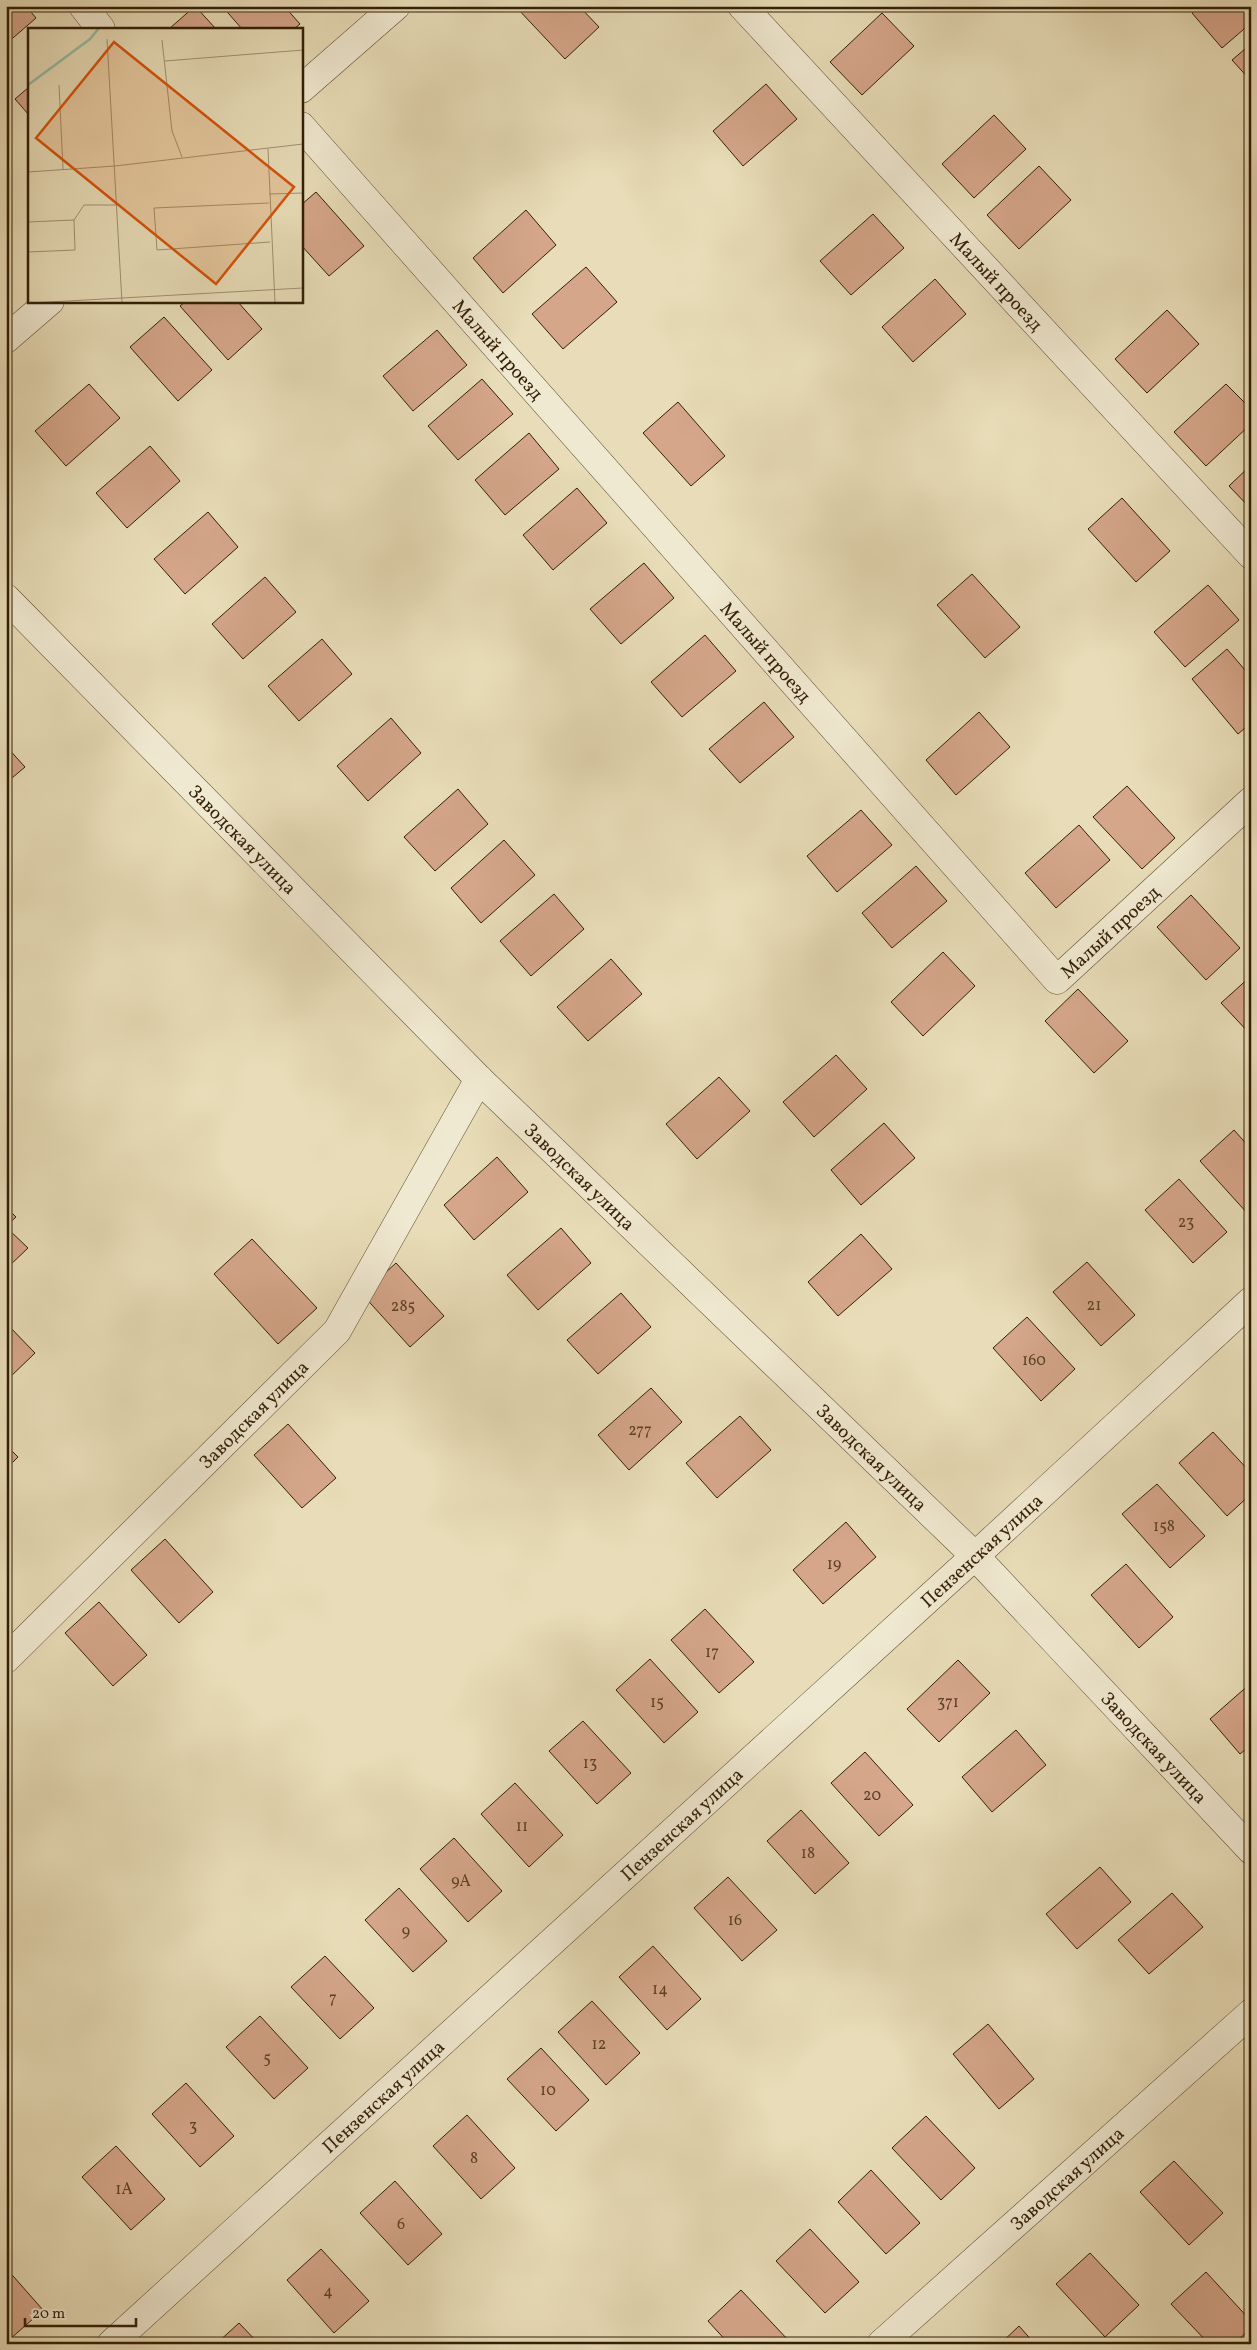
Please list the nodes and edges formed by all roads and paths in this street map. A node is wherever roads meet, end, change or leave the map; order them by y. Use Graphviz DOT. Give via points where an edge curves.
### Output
graph roads {
  1 [pos="83,6"];
  2 [pos="396,6"];
  3 [pos="742,6"];
  4 [pos="100,28"];
  5 [pos="302,88"];
  6 [pos="302,127"];
  7 [pos="49,302"];
  8 [pos="6,339"];
  9 [pos="1251,556"];
  10 [pos="6,598"];
  11 [pos="1251,801"];
  12 [pos="479,1079"];
  13 [pos="1251,1301"];
  14 [pos="975,1556"];
  15 [pos="6,1659"];
  16 [pos="1251,1850"];
  17 [pos="1251,2013"];
  18 [pos="111,2344"];
  19 [pos="881,2344"];
  1 -- 4 [label="street"];
  2 -- 5 [label="street"];
  3 -- 9 [label="street, Малый проезд"];
  6 -- 11 [label="street, Малый проезд" via="1056,980"];
  7 -- 8 [label="street"];
  10 -- 12 [label="street, Заводская улица"];
  12 -- 14 [label="street, Заводская улица"];
  12 -- 15 [label="street, Заводская улица" via="337,1331"];
  13 -- 14 [label="street, Пензенская улица"];
  14 -- 16 [label="street, Заводская улица"];
  14 -- 18 [label="street, Пензенская улица"];
  17 -- 19 [label="street, Заводская улица"];
}
